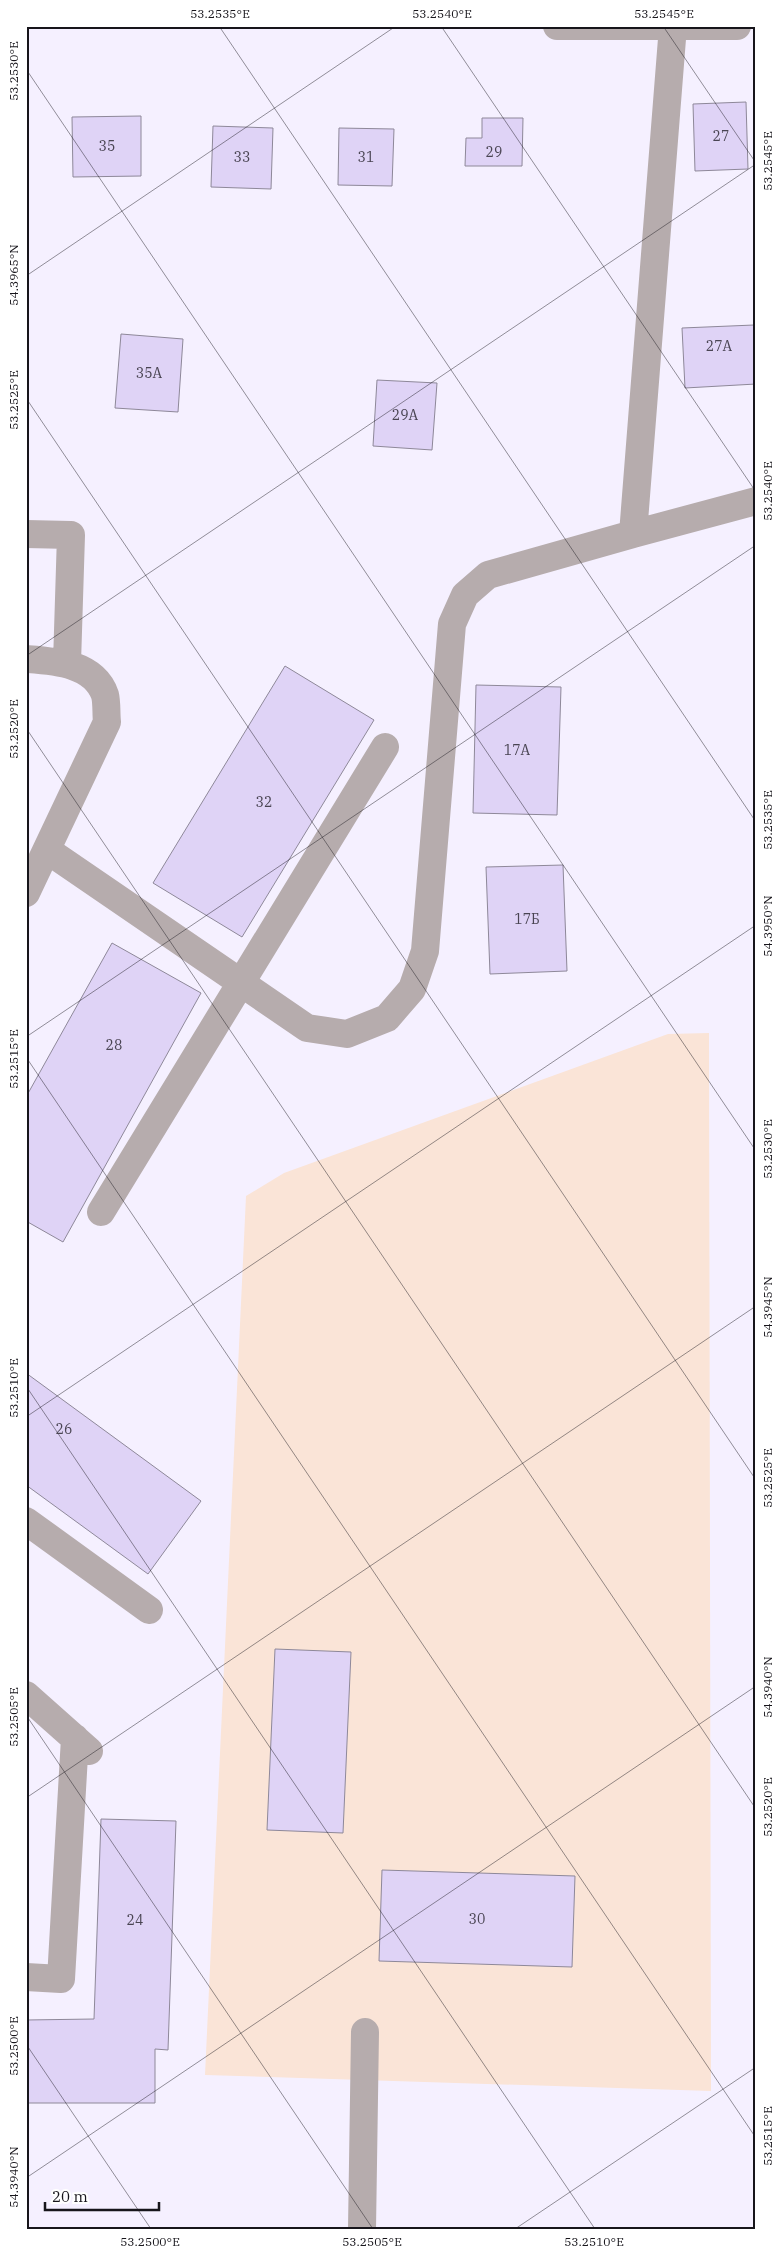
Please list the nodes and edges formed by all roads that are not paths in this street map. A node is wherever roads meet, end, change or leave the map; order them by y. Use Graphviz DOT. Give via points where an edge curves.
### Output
graph roads {
  1 [pos="557,26"];
  2 [pos="738,26"];
  3 [pos="673,27"];
  4 [pos="756,501"];
  5 [pos="26,534"];
  6 [pos="634,534"];
  7 [pos="26,659"];
  8 [pos="67,663"];
  9 [pos="386,747"];
  10 [pos="47,850"];
  11 [pos="26,893"];
  12 [pos="241,983"];
  13 [pos="101,1212"];
  14 [pos="26,1521"];
  15 [pos="149,1610"];
  16 [pos="26,1695"];
  17 [pos="26,1977"];
  18 [pos="366,2032"];
  19 [pos="362,2229"];
  1 -- 3 [label="street"];
  2 -- 3 [label="street"];
  3 -- 6 [label="street"];
  4 -- 6 [label="street"];
  5 -- 8 [label="street" via="71,535"];
  6 -- 12 [label="street" via="488,575 465,595 452,624 425,951 412,989 387,1018 346,1034 307,1028"];
  7 -- 8 [label="street"];
  8 -- 10 [label="street" via="92,676 104,694 107,722"];
  9 -- 12 [label="street"];
  10 -- 11 [label="street"];
  10 -- 12 [label="street"];
  12 -- 13 [label="street"];
  14 -- 15 [label="street"];
  16 -- 17 [label="street" via="84,1746 61,1979"];
  18 -- 19 [label="street"];
}
